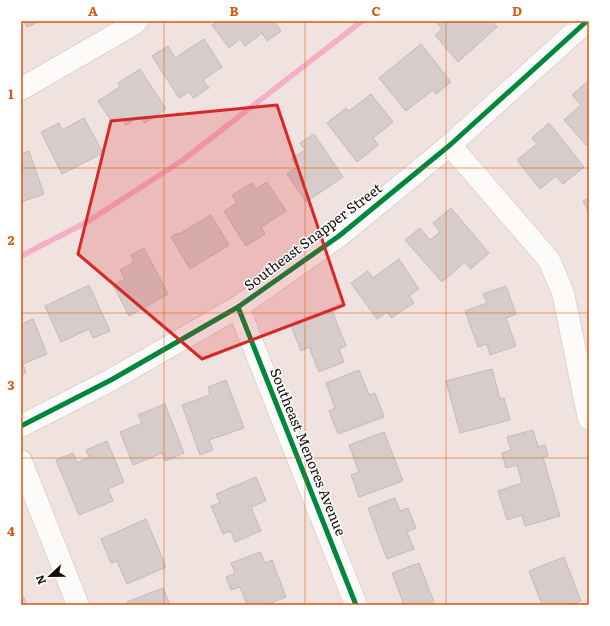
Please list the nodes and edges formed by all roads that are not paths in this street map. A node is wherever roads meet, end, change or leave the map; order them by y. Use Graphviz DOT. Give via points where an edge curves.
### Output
graph roads {
  1 [pos="137,21"];
  2 [pos="587,21"];
  3 [pos="21,89"];
  4 [pos="450,145"];
  5 [pos="238,307"];
  6 [pos="589,419"];
  7 [pos="21,426"];
  8 [pos="21,461"];
  9 [pos="78,605"];
  10 [pos="356,605"];
  1 -- 3 [label="street"];
  2 -- 4 [label="street, Southeast Snapper Street"];
  4 -- 5 [label="street, Southeast Snapper Street" via="339,236"];
  4 -- 6 [label="street" via="549,260 563,294"];
  5 -- 7 [label="street, Southeast Snapper Street" via="111,380"];
  5 -- 10 [label="street, Southeast Menores Avenue"];
  8 -- 9 [label="street"];
}
